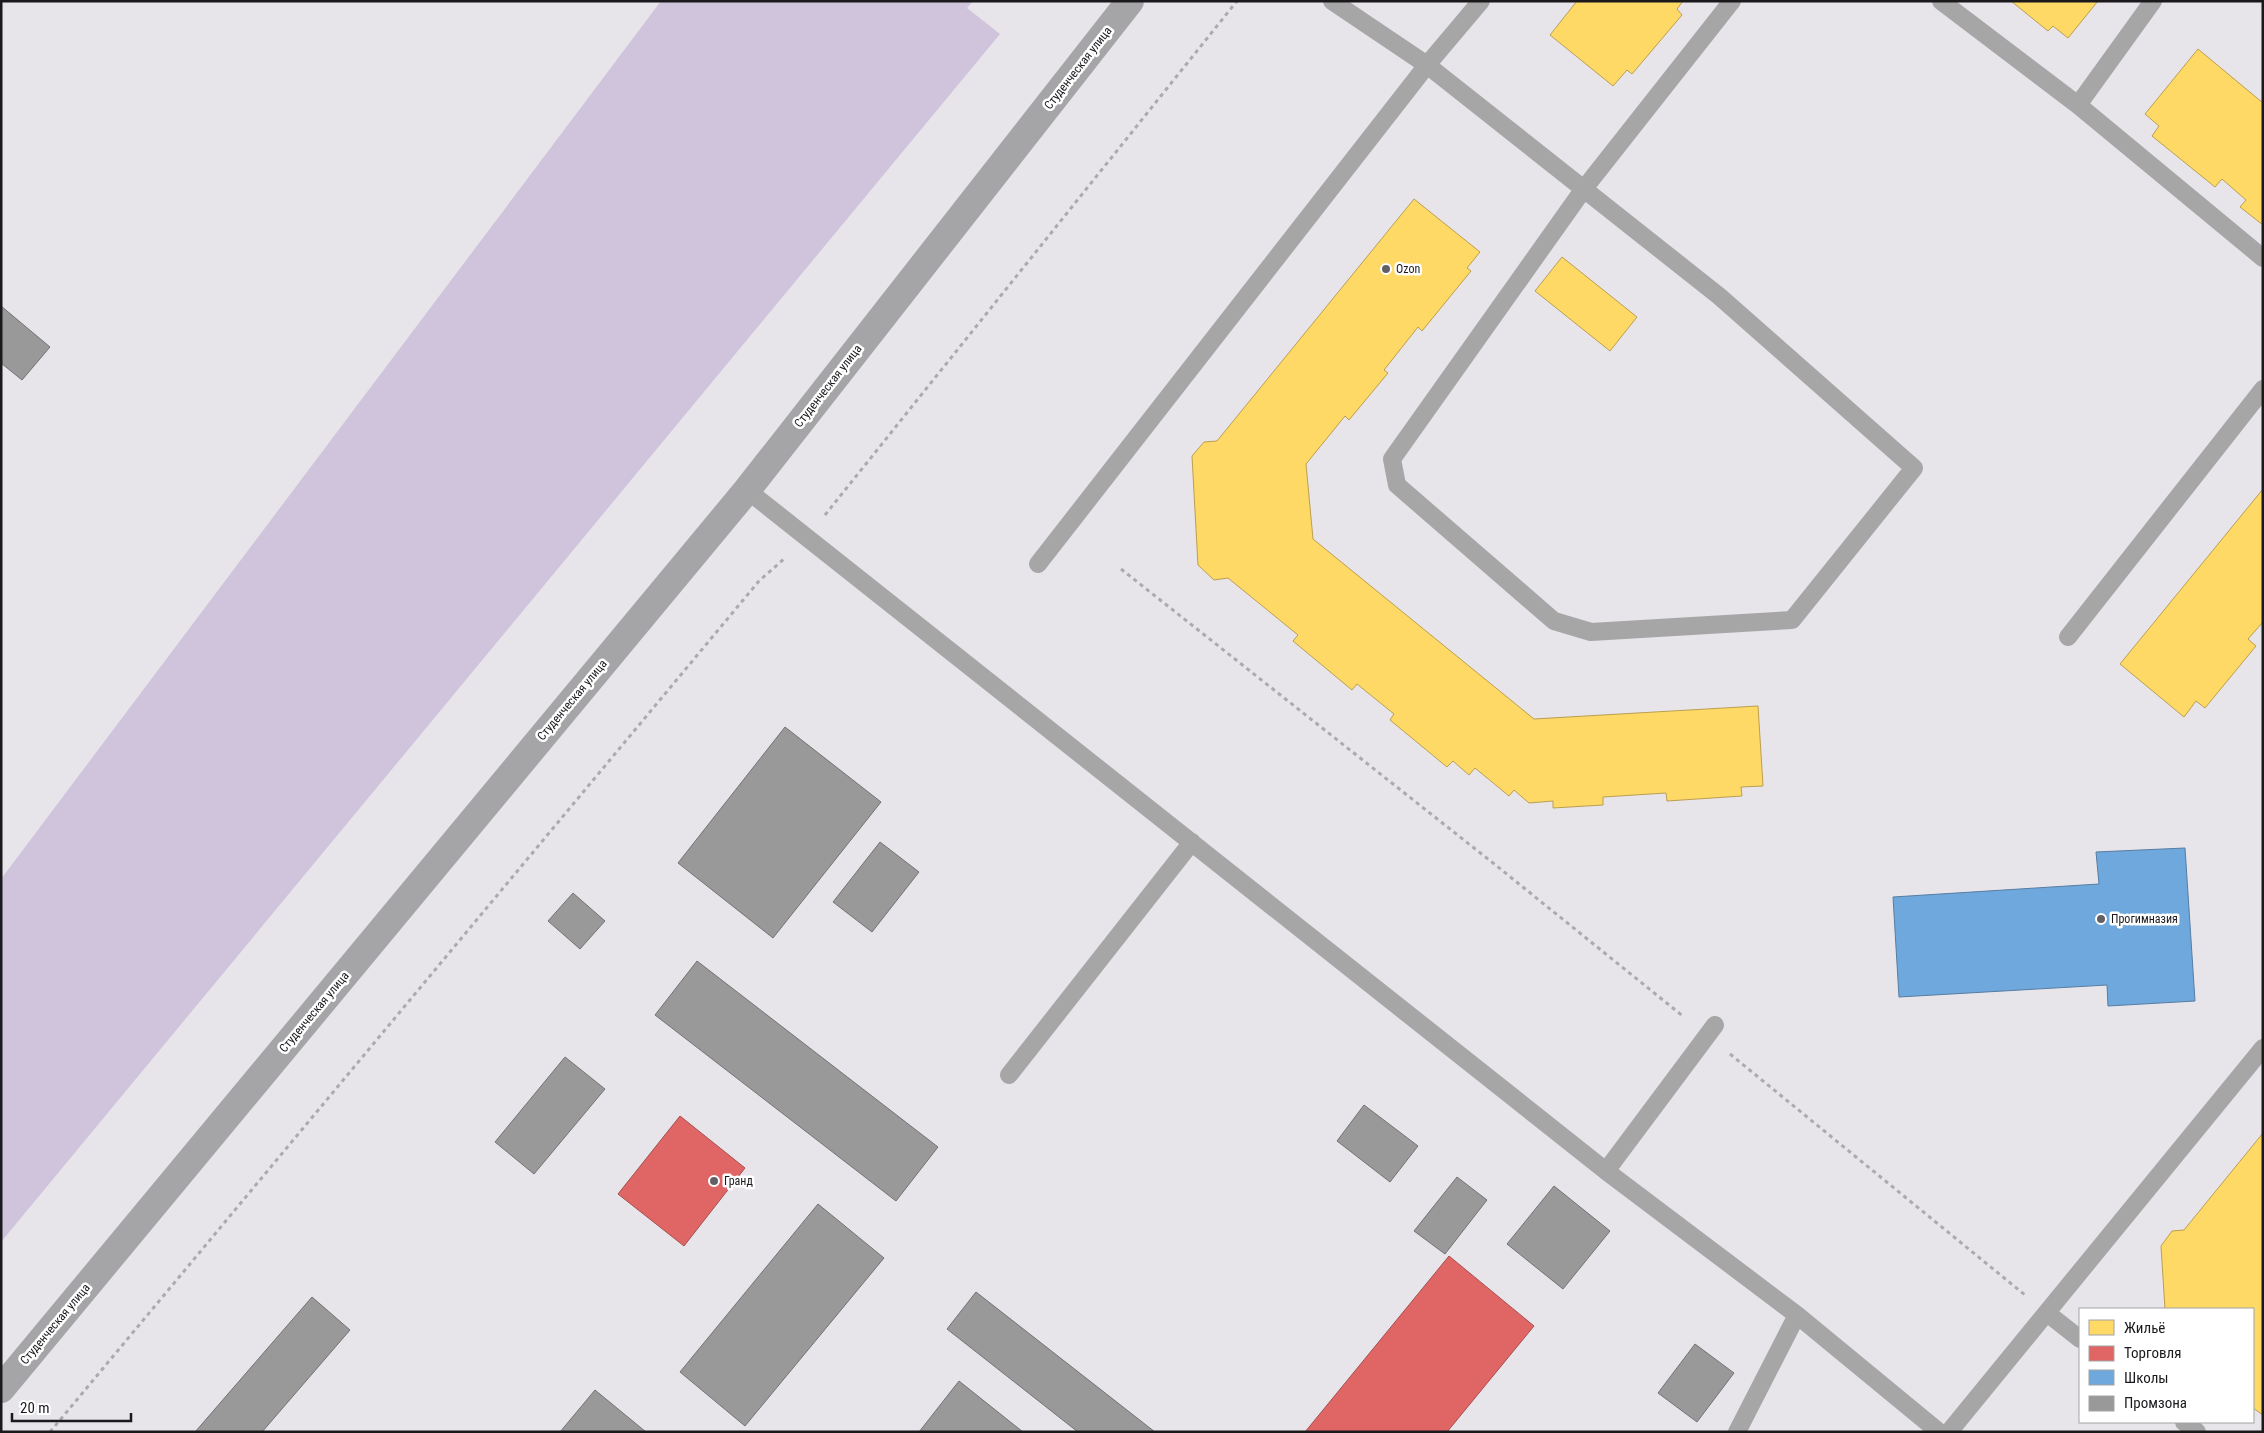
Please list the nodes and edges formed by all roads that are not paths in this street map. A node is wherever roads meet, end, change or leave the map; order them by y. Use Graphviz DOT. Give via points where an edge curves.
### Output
graph roads {
  1 [pos="1130,1"];
  2 [pos="1332,1"];
  3 [pos="1481,1"];
  4 [pos="1732,1"];
  5 [pos="1941,1"];
  6 [pos="2153,1"];
  7 [pos="1427,66"];
  8 [pos="2078,105"];
  9 [pos="1583,190"];
  10 [pos="2263,258"];
  11 [pos="2263,389"];
  12 [pos="746,490"];
  13 [pos="1038,564"];
  14 [pos="2068,637"];
  15 [pos="1192,842"];
  16 [pos="1711,1030"];
  17 [pos="2263,1048"];
  18 [pos="1009,1075"];
  19 [pos="1606,1171"];
  20 [pos="2046,1313"];
  21 [pos="1797,1315"];
  22 [pos="2079,1339"];
  23 [pos="1,1389"];
  24 [pos="2185,1423"];
  25 [pos="1737,1432"];
  26 [pos="1939,1432"];
  27 [pos="1949,1432"];
  28 [pos="2197,1432"];
  1 -- 12 [label="main road, Студенческая улица"];
  2 -- 7 [label="lane"];
  3 -- 7 [label="lane"];
  4 -- 9 [label="lane"];
  5 -- 8 [label="lane"];
  6 -- 8 [label="lane"];
  7 -- 9 [label="lane"];
  7 -- 13 [label="lane"];
  8 -- 10 [label="lane"];
  9 -- 9 [label="lane" via="1719,296 1914,468 1792,620 1591,632 1554,621 1398,485 1392,459"];
  11 -- 14 [label="lane"];
  12 -- 15 [label="lane"];
  12 -- 23 [label="main road, Студенческая улица"];
  15 -- 18 [label="lane"];
  15 -- 19 [label="lane"];
  16 -- 19 [label="lane"];
  17 -- 20 [label="lane"];
  19 -- 21 [label="lane"];
  20 -- 22 [label="lane"];
  20 -- 27 [label="lane"];
  21 -- 25 [label="lane"];
  21 -- 26 [label="lane"];
  24 -- 28 [label="lane"];
}
